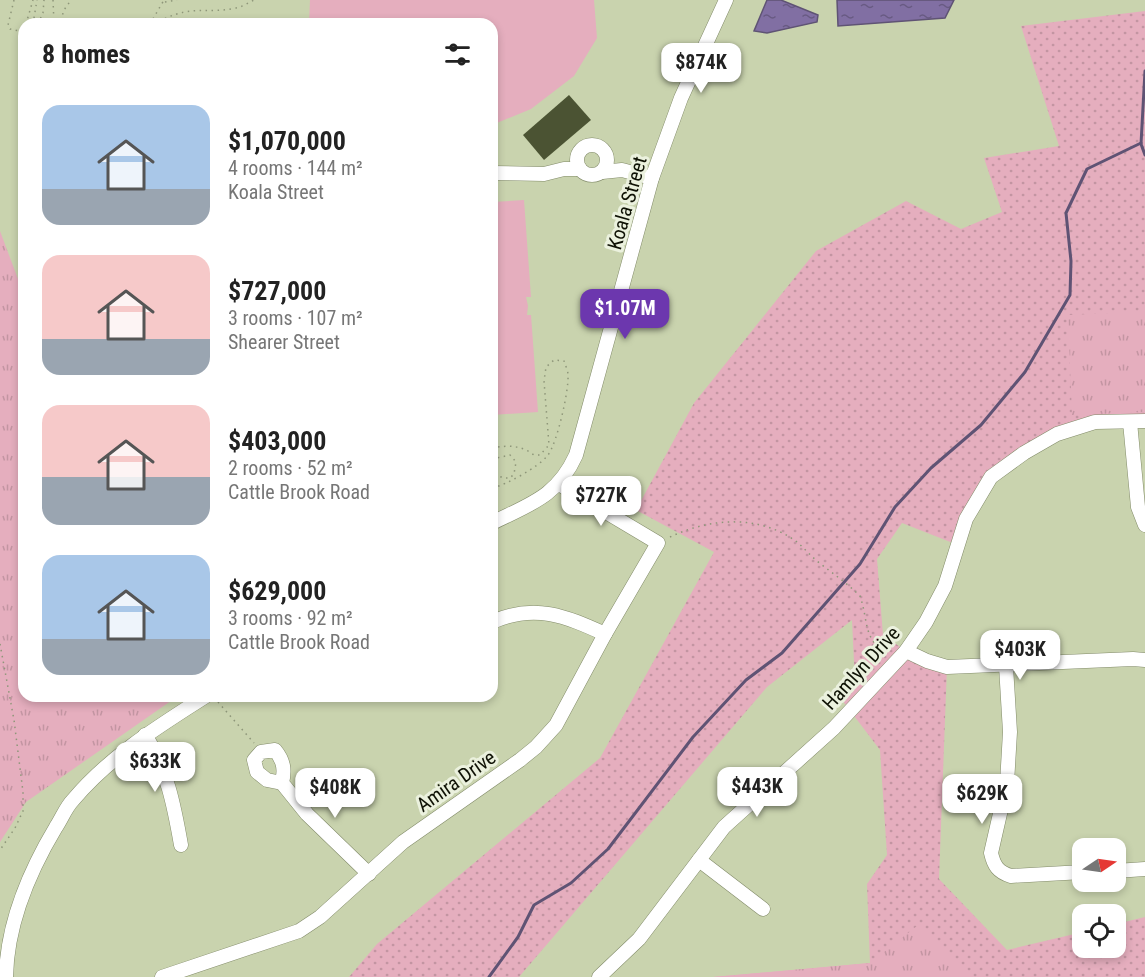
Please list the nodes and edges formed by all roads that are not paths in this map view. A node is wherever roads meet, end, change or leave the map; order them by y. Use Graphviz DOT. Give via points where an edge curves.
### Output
graph roads {
  1 [pos="726,0"];
  2 [pos="606,154"];
  3 [pos="579,162"];
  4 [pos="622,170"];
  5 [pos="602,172"];
  6 [pos="498,173"];
  7 [pos="652,178"];
  8 [pos="1145,421"];
  9 [pos="1130,422"];
  10 [pos="559,484"];
  11 [pos="498,520"];
  12 [pos="1145,525"];
  13 [pos="498,620"];
  14 [pos="605,634"];
  15 [pos="906,651"];
  16 [pos="1145,660"];
  17 [pos="1006,666"];
  18 [pos="204,702"];
  19 [pos="145,735"];
  20 [pos="282,783"];
  21 [pos="181,845"];
  22 [pos="699,860"];
  23 [pos="1145,869"];
  24 [pos="1126,870"];
  25 [pos="1072,873"];
  26 [pos="369,874"];
  27 [pos="763,909"];
  28 [pos="6,977"];
  29 [pos="162,977"];
  30 [pos="599,977"];
  1 -- 7 [label="street, Koala Street" via="681,98"];
  2 -- 3 [label="street" via="601,147 592,145 583,148"];
  2 -- 4 [label="street"];
  2 -- 5 [label="street" via="607,164"];
  3 -- 5 [label="street" via="588,175"];
  3 -- 6 [label="street" via="544,174"];
  4 -- 5 [label="street"];
  4 -- 7 [label="street"];
  7 -- 10 [label="street, Koala Street" via="582,437"];
  8 -- 9 [label="street, Hamlyn Drive"];
  9 -- 12 [label="street" via="1138,507"];
  9 -- 15 [label="street, Hamlyn Drive" via="1095,422 1057,434 991,477 966,519 945,586"];
  10 -- 11 [label="street, Koala Street" via="542,498"];
  10 -- 14 [label="street, Amira Drive" via="658,543"];
  13 -- 14 [label="street" via="540,612"];
  14 -- 26 [label="street, Amira Drive" via="546,737 520,760 403,842"];
  15 -- 17 [label="street" via="947,667"];
  15 -- 22 [label="street, Hamlyn Drive" via="834,728 724,827"];
  16 -- 17 [label="street"];
  17 -- 25 [label="street" via="1010,732 1007,783 991,853 993,864 1011,876"];
  18 -- 19 [label="street"];
  19 -- 21 [label="street" via="170,789"];
  19 -- 28 [label="street" via="72,801 38,858 18,908"];
  20 -- 20 [label="street" via="267,780 257,772 254,760 261,752 275,750 283,759"];
  20 -- 26 [label="street" via="307,814"];
  22 -- 27 [label="street"];
  22 -- 30 [label="street, Hamlyn Drive" via="639,939"];
  23 -- 24 [label="street"];
  26 -- 29 [label="street, Amira Drive" via="299,931"];
}
